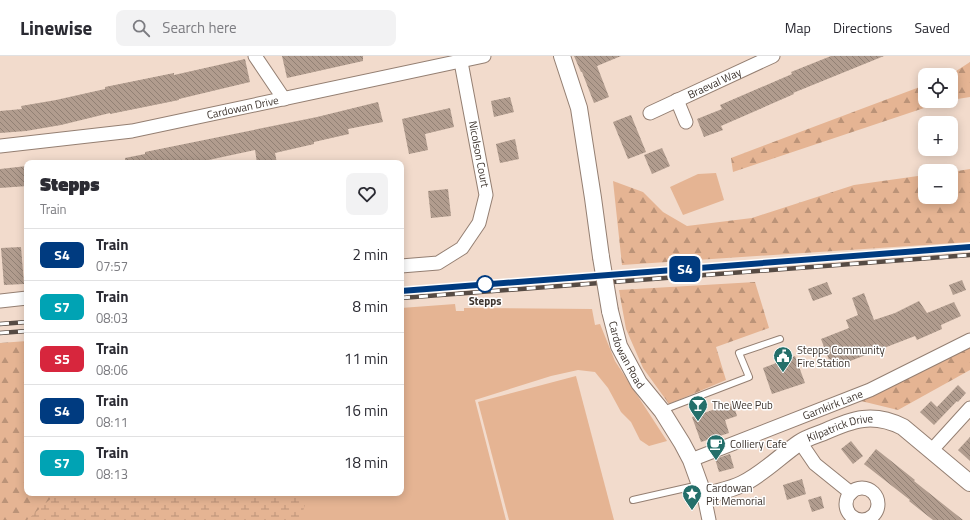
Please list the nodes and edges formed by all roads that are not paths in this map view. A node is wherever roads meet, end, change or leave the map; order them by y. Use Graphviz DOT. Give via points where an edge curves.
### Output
graph roads {
  1 [pos="256,56"];
  2 [pos="484,56"];
  3 [pos="562,56"];
  4 [pos="774,56"];
  5 [pos="461,62"];
  6 [pos="284,99"];
  7 [pos="677,100"];
  8 [pos="650,112"];
  9 [pos="686,122"];
  10 [pos="0,146"];
  11 [pos="404,266"];
  12 [pos="24,298"];
  13 [pos="0,300"];
  14 [pos="780,339"];
  15 [pos="970,340"];
  16 [pos="970,408"];
  17 [pos="662,411"];
  18 [pos="800,442"];
  19 [pos="931,451"];
  20 [pos="691,460"];
  21 [pos="970,483"];
  22 [pos="702,491"];
  23 [pos="851,493"];
  24 [pos="633,500"];
  25 [pos="710,520"];
  1 -- 6 [label="street"];
  2 -- 5 [label="street, Cardowan Drive"];
  3 -- 17 [label="street, Cardowan Road, bridge" via="579,108 601,258 619,346 639,383"];
  4 -- 7 [label="street, Braeval Way"];
  5 -- 6 [label="street, Cardowan Drive"];
  5 -- 11 [label="street, Nicolson Court" via="486,195 479,223 462,248 438,262"];
  6 -- 10 [label="street, Cardowan Drive" via="132,131"];
  7 -- 8 [label="street, Braeval Way"];
  7 -- 9 [label="street, Braeval Way"];
  12 -- 13 [label="street"];
  14 -- 17 [label="lane" via="739,353 749,377"];
  15 -- 20 [label="street, Garnkirk Lane" via="870,390"];
  16 -- 19 [label="street"];
  17 -- 20 [label="street, Cardowan Road"];
  18 -- 19 [label="street, Kilpatrick Drive" via="842,424 874,418 890,421 903,428"];
  18 -- 22 [label="street, Kilpatrick Drive" via="769,468 742,484"];
  18 -- 23 [label="street" via="816,464"];
  19 -- 21 [label="street, Kilpatrick Drive"];
  20 -- 22 [label="street, Cardowan Road"];
  22 -- 24 [label="lane"];
  22 -- 25 [label="street, Cardowan Road"];
}
